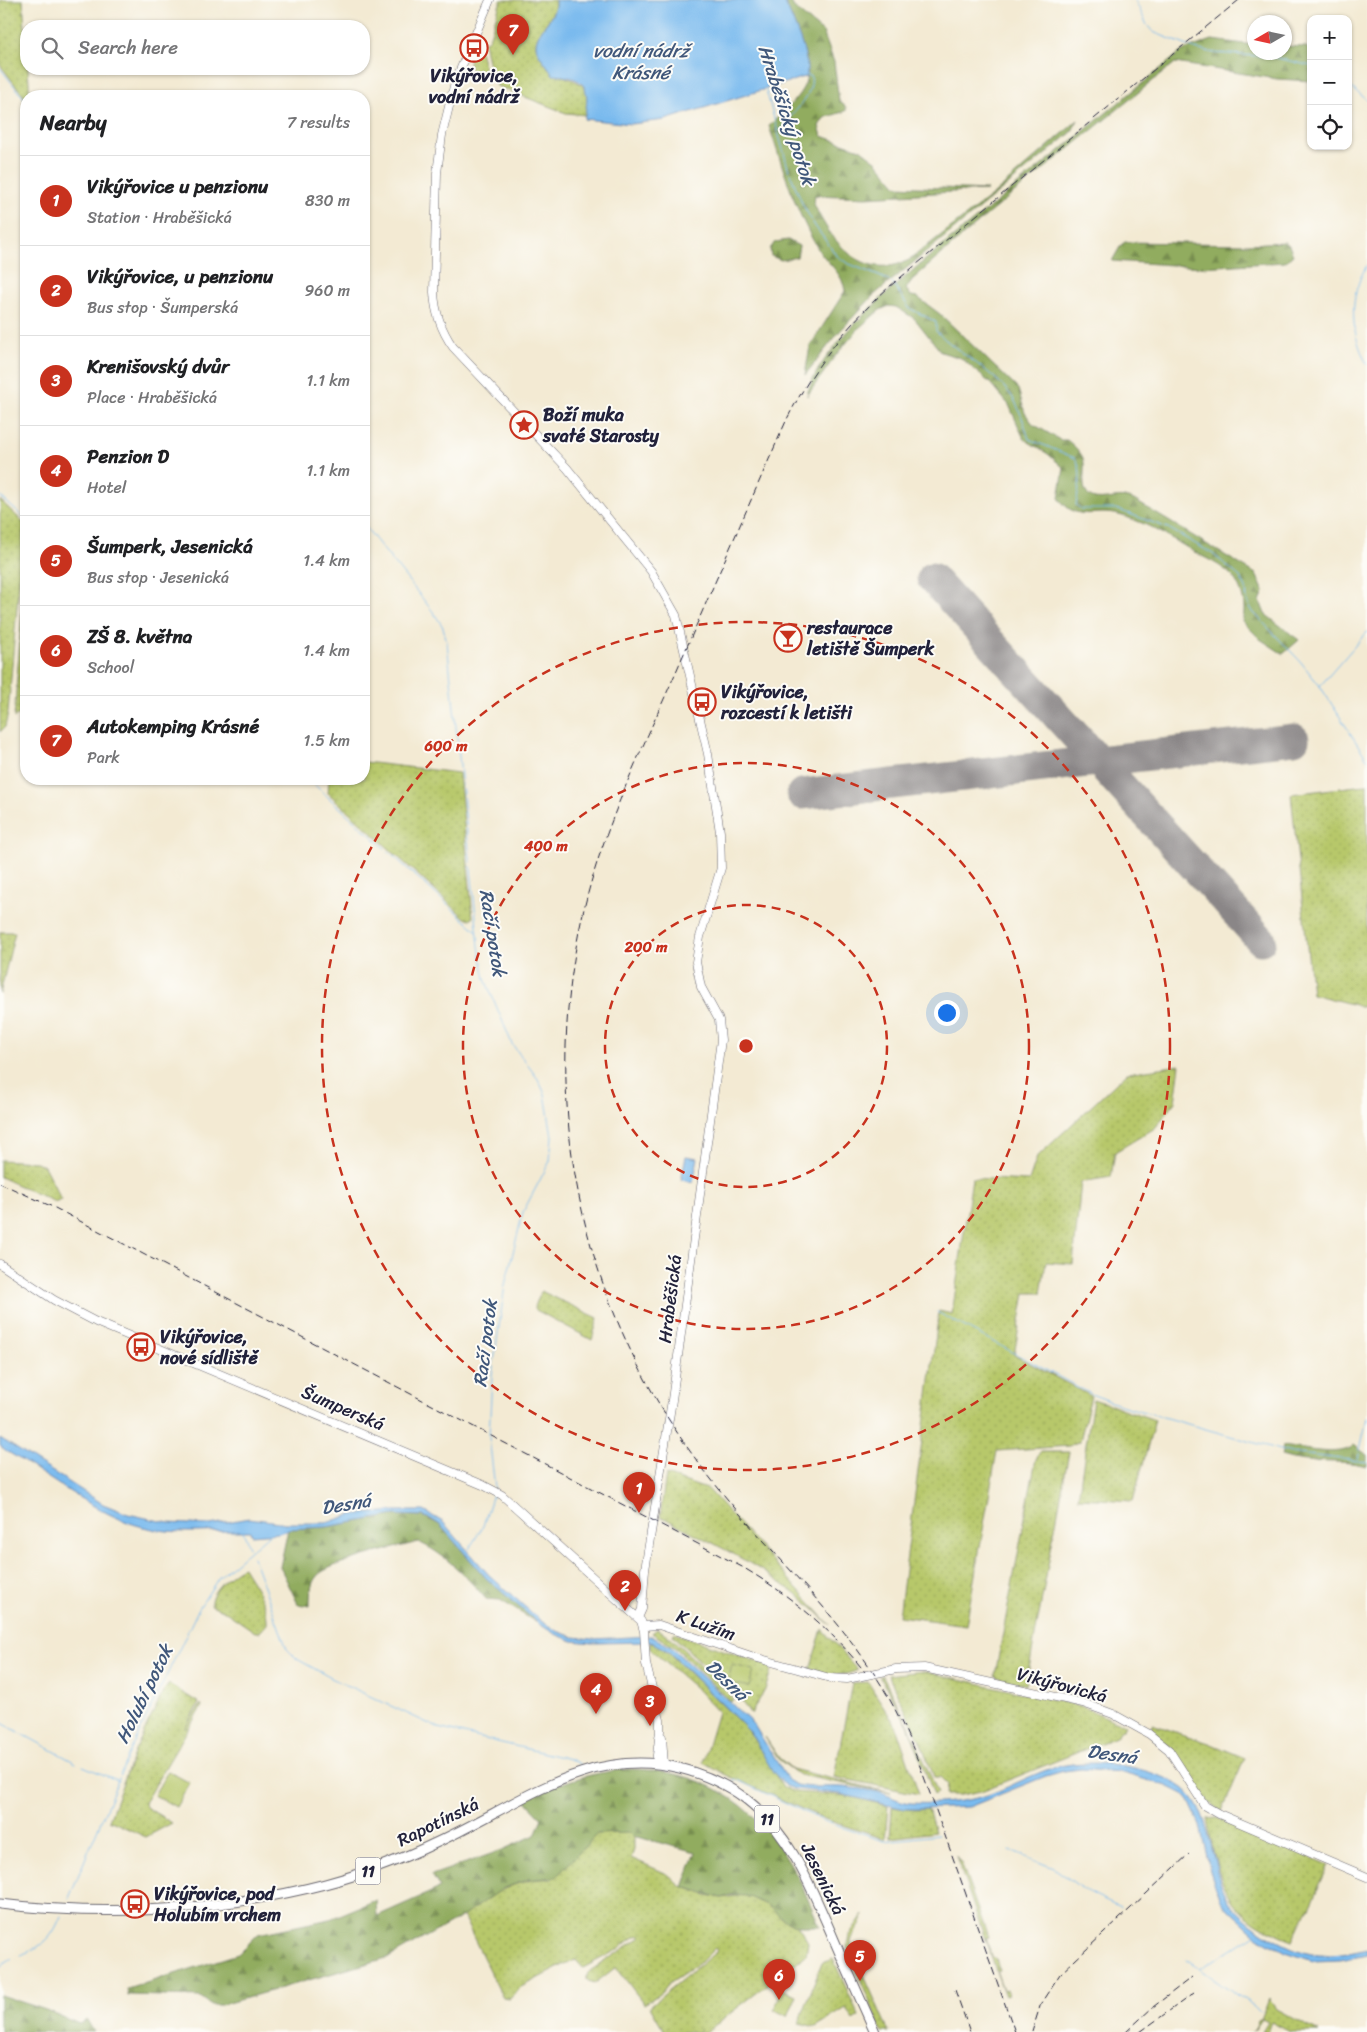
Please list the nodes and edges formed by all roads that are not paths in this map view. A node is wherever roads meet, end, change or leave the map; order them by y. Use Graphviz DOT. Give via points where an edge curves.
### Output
graph roads {
  1 [pos="490,0"];
  2 [pos="0,1264"];
  3 [pos="638,1618"];
  4 [pos="644,1630"];
  5 [pos="759,1658"];
  6 [pos="660,1764"];
  7 [pos="728,1788"];
  8 [pos="1367,1877"];
  9 [pos="0,1904"];
  10 [pos="875,2032"];
  1 -- 3 [label="street, Hraběšická" via="451,95 439,152 434,292 437,315 453,347 567,468 651,571 676,615 708,754 721,839 718,884 696,962 701,987 719,1020 721,1040 642,1609"];
  2 -- 3 [label="street, Šumperská" via="54,1300 96,1322 495,1490"];
  3 -- 4 [label="street, Šumperská"];
  4 -- 5 [label="street, K Lužím" via="659,1625"];
  4 -- 6 [label="street" via="647,1666 664,1751"];
  5 -- 8 [label="street, Vikýřovická" via="841,1679 900,1668 924,1668 1096,1707 1149,1734 1169,1750 1205,1806"];
  6 -- 7 [label="main road, Rapotínská / 11" via="704,1775"];
  6 -- 9 [label="main road, Rapotínská / 11" via="620,1763 577,1772 413,1854 324,1884 258,1898 137,1909 64,1909"];
  7 -- 10 [label="main road, Jesenická / 11" via="745,1798 764,1816 791,1850 810,1885"];
}
